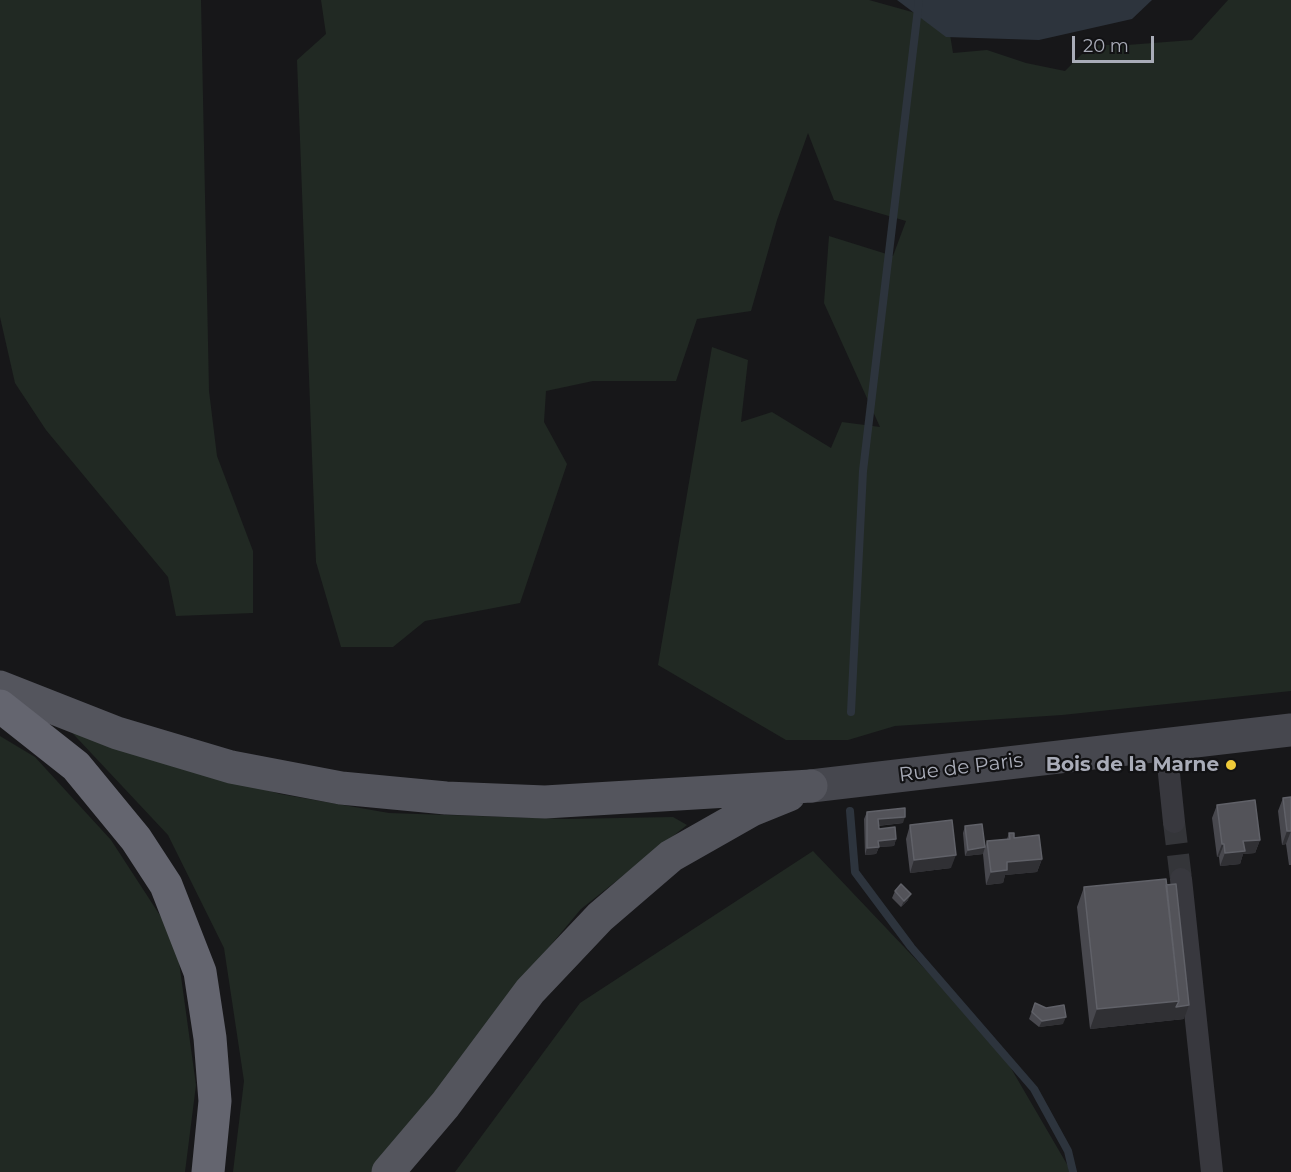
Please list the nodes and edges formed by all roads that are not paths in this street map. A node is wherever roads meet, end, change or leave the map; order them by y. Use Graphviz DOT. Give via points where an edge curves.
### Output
graph roads {
  1 [pos="0,687"];
  2 [pos="0,706"];
  3 [pos="1291,730"];
  4 [pos="1166,745"];
  5 [pos="811,786"];
  6 [pos="1174,822"];
  7 [pos="1180,879"];
  8 [pos="208,1172"];
  9 [pos="388,1172"];
  10 [pos="1212,1172"];
  1 -- 5 [label="main road" via="117,733 220,764 341,788 446,798 545,801"];
  2 -- 8 [label="highway" via="76,766 136,839 166,885 200,972 210,1038 215,1101"];
  3 -- 4 [label="main road, Rue de Paris"];
  4 -- 5 [label="main road, Rue de Paris"];
  4 -- 6 [label="street"];
  5 -- 9 [label="main road" via="752,810 671,856 600,917 530,991 445,1105"];
  7 -- 10 [label="street"];
}
